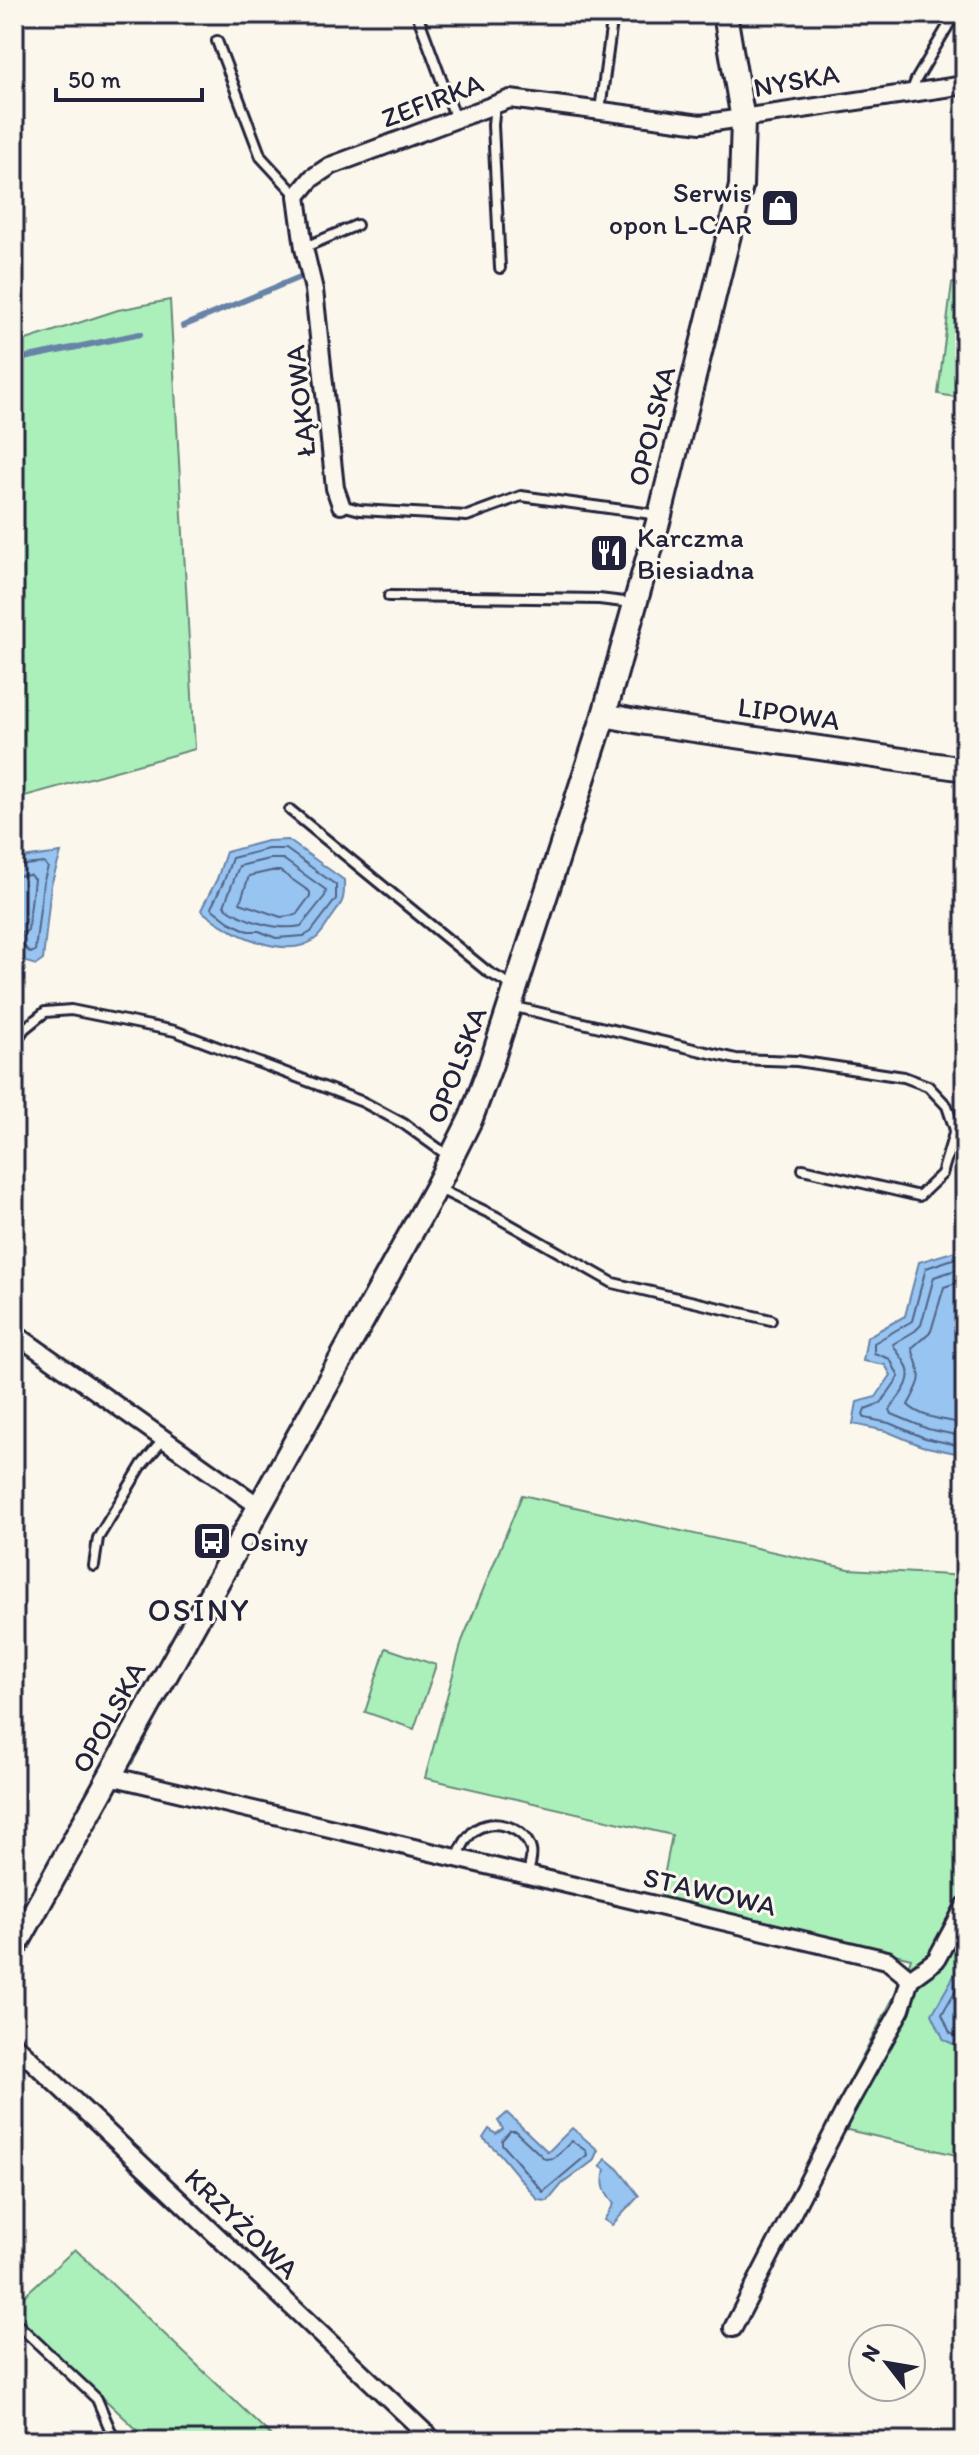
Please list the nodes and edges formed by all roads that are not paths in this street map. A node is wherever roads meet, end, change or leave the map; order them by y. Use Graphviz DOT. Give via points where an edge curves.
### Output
graph roads {
  1 [pos="417,14"];
  2 [pos="613,14"];
  3 [pos="725,14"];
  4 [pos="955,14"];
  5 [pos="217,41"];
  6 [pos="965,85"];
  7 [pos="911,93"];
  8 [pos="496,103"];
  9 [pos="600,110"];
  10 [pos="456,119"];
  11 [pos="743,120"];
  12 [pos="297,196"];
  13 [pos="357,225"];
  14 [pos="304,248"];
  15 [pos="500,268"];
  16 [pos="341,505"];
  17 [pos="660,515"];
  18 [pos="389,596"];
  19 [pos="636,604"];
  20 [pos="604,715"];
  21 [pos="965,769"];
  22 [pos="290,810"];
  23 [pos="513,996"];
  24 [pos="14,1044"];
  25 [pos="451,1158"];
  26 [pos="803,1169"];
  27 [pos="436,1188"];
  28 [pos="771,1320"];
  29 [pos="14,1333"];
  30 [pos="163,1440"];
  31 [pos="260,1507"];
  32 [pos="94,1566"];
  33 [pos="110,1776"];
  34 [pos="457,1858"];
  35 [pos="528,1874"];
  36 [pos="965,1906"];
  37 [pos="14,1949"];
  38 [pos="910,1979"];
  39 [pos="14,2044"];
  40 [pos="14,2321"];
  41 [pos="733,2328"];
  42 [pos="115,2441"];
  43 [pos="434,2441"];
  1 -- 10 [label="lane"];
  2 -- 9 [label="lane"];
  3 -- 11 [label="street, NYSKA"];
  4 -- 7 [label="lane"];
  5 -- 12 [label="lane" via="261,157"];
  6 -- 7 [label="street, NYSKA"];
  7 -- 11 [label="street, NYSKA"];
  8 -- 9 [label="street, ZEFIRKA" via="510,99"];
  8 -- 10 [label="street, ZEFIRKA"];
  8 -- 15 [label="lane"];
  9 -- 11 [label="street, ZEFIRKA" via="701,124"];
  10 -- 12 [label="street, ZEFIRKA" via="330,166"];
  11 -- 17 [label="street, OPOLSKA" via="741,186"];
  12 -- 14 [label="street"];
  13 -- 14 [label="lane"];
  14 -- 16 [label="street, ŁĄKOWA"];
  16 -- 17 [label="lane" via="467,516 521,496"];
  17 -- 19 [label="street, OPOLSKA"];
  18 -- 19 [label="lane"];
  19 -- 20 [label="street, OPOLSKA"];
  20 -- 21 [label="street, LIPOWA"];
  20 -- 23 [label="street, OPOLSKA"];
  22 -- 23 [label="lane"];
  23 -- 25 [label="street, OPOLSKA" via="471,1118"];
  23 -- 26 [label="lane" via="736,1059 797,1061 904,1077 928,1086 947,1106 955,1130 942,1174 919,1196"];
  24 -- 25 [label="lane" via="45,1012 71,1010 175,1031 363,1102"];
  25 -- 27 [label="street, OPOLSKA"];
  27 -- 28 [label="lane" via="613,1283"];
  27 -- 31 [label="street, OPOLSKA"];
  29 -- 30 [label="street"];
  30 -- 31 [label="street"];
  30 -- 32 [label="lane" via="98,1538"];
  31 -- 33 [label="street, OPOLSKA"];
  33 -- 34 [label="street, STAWOWA"];
  33 -- 37 [label="street, OPOLSKA"];
  34 -- 35 [label="street, STAWOWA"];
  34 -- 35 [label="lane" via="471,1833 490,1825 512,1826 526,1838 532,1853"];
  35 -- 38 [label="street, STAWOWA" via="887,1960"];
  36 -- 38 [label="street" via="936,1960"];
  38 -- 41 [label="street" via="901,2009"];
  39 -- 43 [label="street, KRZYŻOWA"];
  40 -- 42 [label="lane" via="97,2399"];
}
